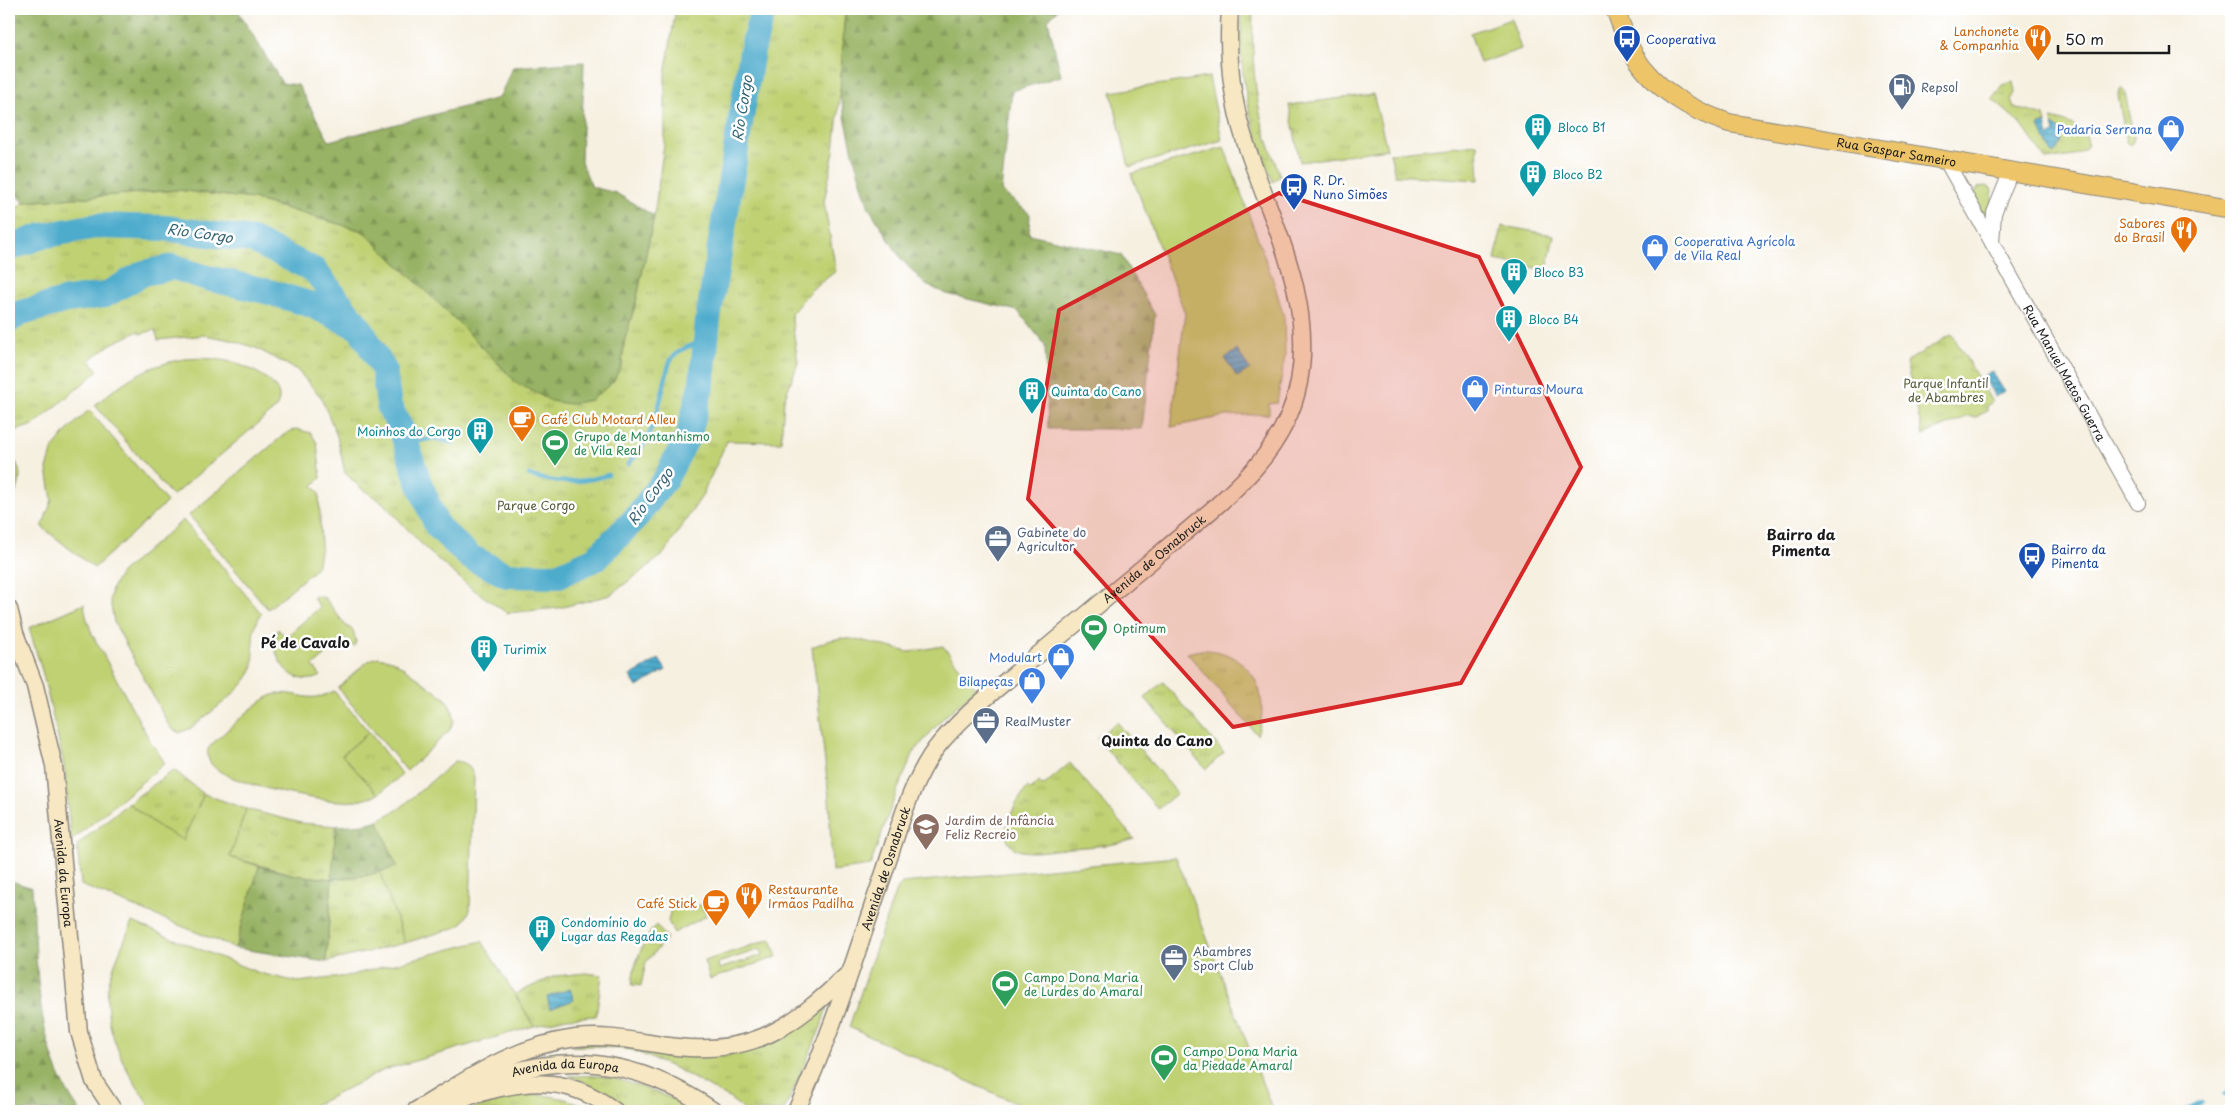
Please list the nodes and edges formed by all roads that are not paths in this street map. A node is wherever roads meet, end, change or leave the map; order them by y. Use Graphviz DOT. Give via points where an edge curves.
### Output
graph roads {
  1 [pos="1230,9"];
  2 [pos="1615,9"];
  3 [pos="1945,159"];
  4 [pos="2011,171"];
  5 [pos="2231,209"];
  6 [pos="1992,243"];
  7 [pos="2138,503"];
  8 [pos="9,609"];
  9 [pos="12,629"];
  10 [pos="849,974"];
  11 [pos="822,1049"];
  12 [pos="114,1111"];
  13 [pos="415,1111"];
  14 [pos="615,1111"];
  15 [pos="714,1111"];
  16 [pos="796,1111"];
  17 [pos="806,1111"];
  1 -- 10 [label="main road, Avenida de Osnabruck" via="1230,63 1237,109 1244,138 1281,234 1300,312 1301,368 1288,417 1270,450 1247,478 990,694 935,750 902,820"];
  2 -- 3 [label="main road, Rua Gaspar Sameiro" via="1630,46 1646,71 1676,98 1704,114 1738,126"];
  3 -- 4 [label="main road, Rua Gaspar Sameiro"];
  3 -- 6 [label="street, Rua Manuel Matos Guerra"];
  4 -- 5 [label="main road, Rua Gaspar Sameiro"];
  4 -- 6 [label="street" via="1994,213"];
  6 -- 7 [label="street, Rua Manuel Matos Guerra"];
  8 -- 9 [label="main road, Avenida da Europa"];
  9 -- 12 [label="main road, Avenida da Europa" via="35,686 54,766 79,1032 94,1081"];
  10 -- 11 [label="main road, Avenida de Osnabruck"];
  10 -- 13 [label="main road" via="791,1023 760,1039 711,1047 677,1047 606,1037 545,1044 522,1050 494,1064"];
  11 -- 16 [label="main road, Avenida de Osnabruck"];
  11 -- 17 [label="main road" via="818,1077"];
  13 -- 14 [label="main road" via="507,1086 541,1082 586,1093"];
  13 -- 15 [label="main road, Avenida da Europa" via="496,1076 566,1062 600,1064 637,1073"];
}
